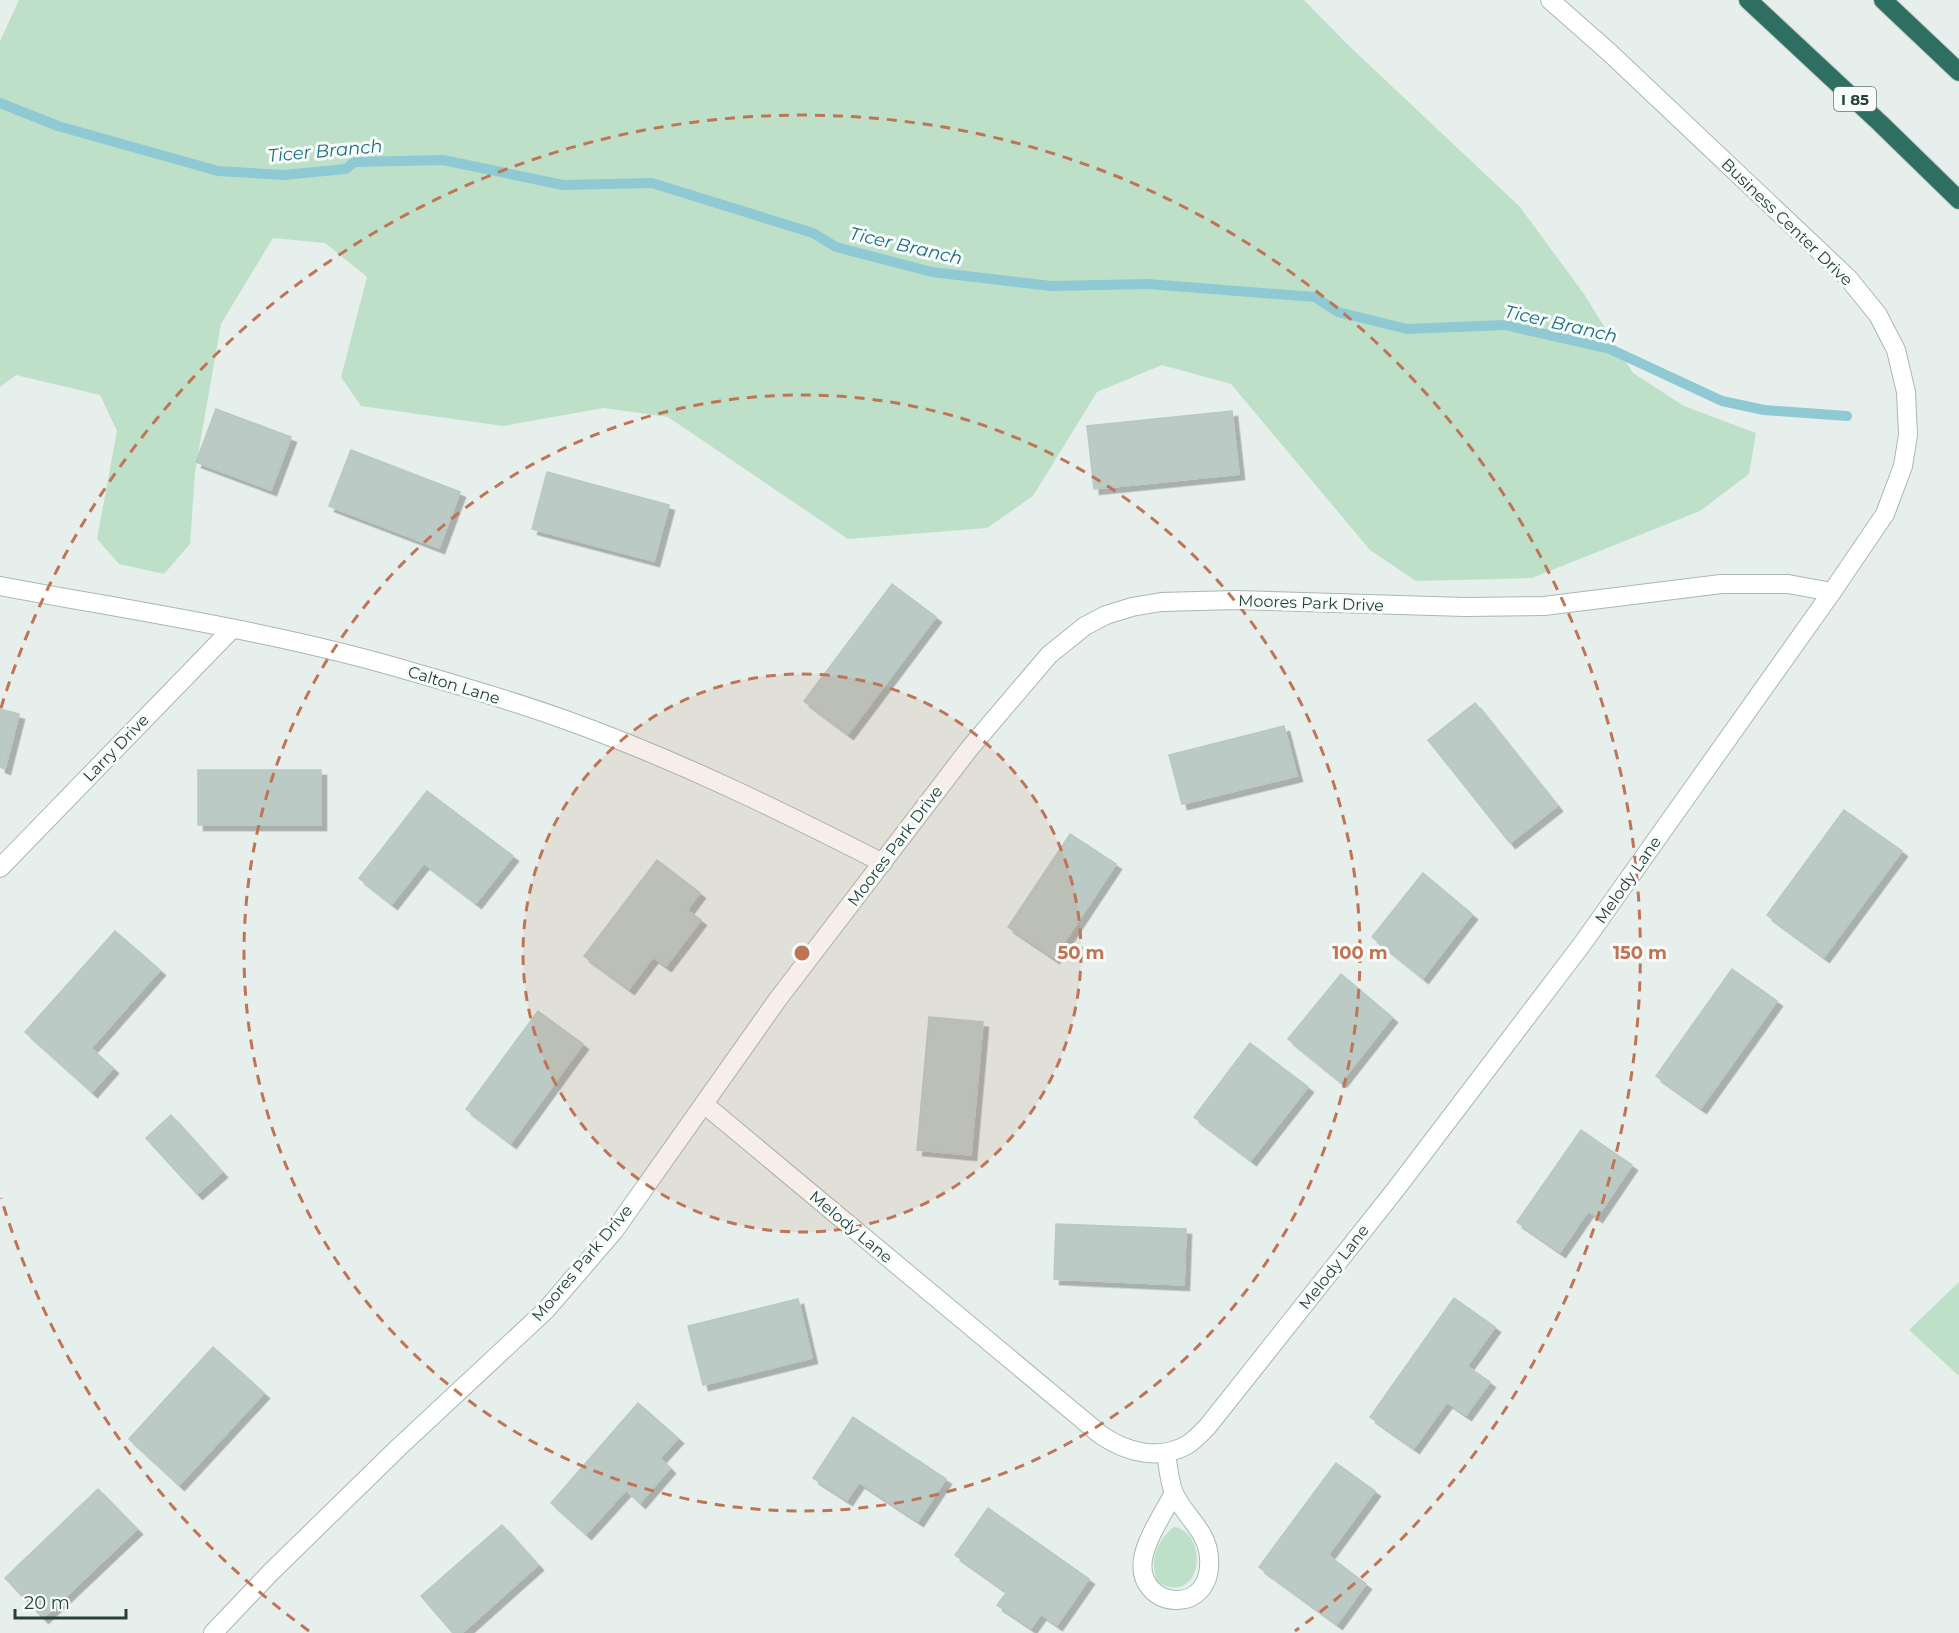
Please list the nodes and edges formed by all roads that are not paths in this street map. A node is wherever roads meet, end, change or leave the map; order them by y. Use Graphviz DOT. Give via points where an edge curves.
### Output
graph roads {
  1 [pos="1550,0"];
  2 [pos="1748,0"];
  3 [pos="1883,0"];
  4 [pos="1959,72"];
  5 [pos="1959,200"];
  6 [pos="0,586"];
  7 [pos="1832,592"];
  8 [pos="232,629"];
  9 [pos="883,863"];
  10 [pos="0,868"];
  11 [pos="704,1104"];
  12 [pos="1166,1453"];
  13 [pos="1174,1493"];
  14 [pos="213,1633"];
  1 -- 7 [label="street, Business Center Drive" via="1848,278 1878,315 1896,350 1906,392 1908,435 1903,466 1885,514"];
  2 -- 5 [label="highway, I 85"];
  3 -- 4 [label="highway"];
  6 -- 8 [label="street, Calton Lane"];
  7 -- 9 [label="street, Moores Park Drive" via="1788,584 1720,584 1544,606 1236,600 1161,602 1132,607 1085,626 1049,655 969,749"];
  7 -- 12 [label="street, Melody Lane" via="1583,943 1396,1189 1208,1426 1188,1444"];
  8 -- 9 [label="street, Calton Lane" via="415,672 563,719 663,759"];
  8 -- 10 [label="street, Larry Drive"];
  9 -- 11 [label="street, Moores Park Drive" via="778,999"];
  11 -- 12 [label="street, Melody Lane" via="1101,1435 1114,1444 1145,1454"];
  11 -- 14 [label="street, Moores Park Drive" via="614,1231 546,1310 373,1473"];
  12 -- 13 [label="street"];
  13 -- 13 [label="street" via="1147,1546 1142,1570 1151,1590 1173,1601 1198,1594 1209,1571 1203,1534"];
}
